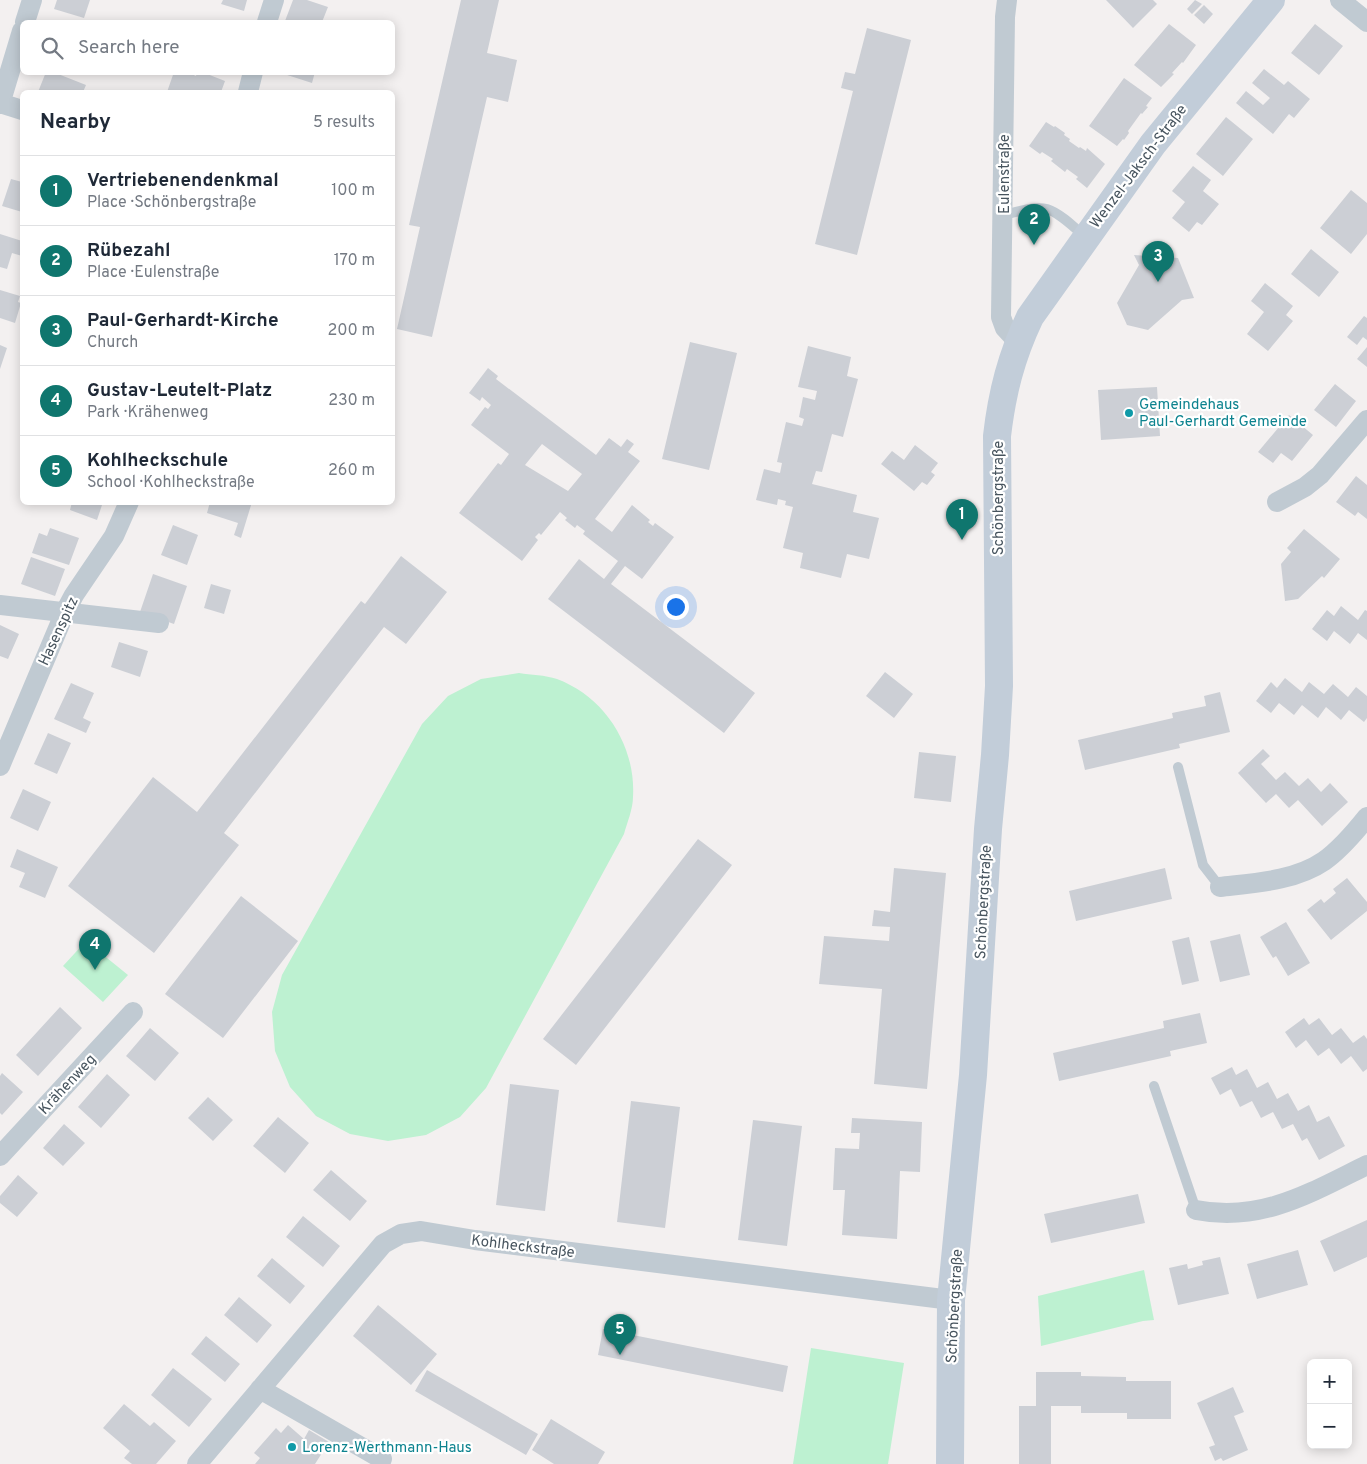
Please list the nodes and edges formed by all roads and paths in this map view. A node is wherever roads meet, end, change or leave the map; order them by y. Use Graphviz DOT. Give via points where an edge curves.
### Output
graph roads {
  1 [pos="32,0"];
  2 [pos="274,0"];
  3 [pos="1007,0"];
  4 [pos="1271,0"];
  5 [pos="1340,0"];
  6 [pos="26,20"];
  7 [pos="268,20"];
  8 [pos="1367,22"];
  9 [pos="20,38"];
  10 [pos="252,75"];
  11 [pos="248,90"];
  12 [pos="0,103"];
  13 [pos="20,109"];
  14 [pos="1004,215"];
  15 [pos="1086,238"];
  16 [pos="1018,342"];
  17 [pos="1367,420"];
  18 [pos="1277,502"];
  19 [pos="127,505"];
  20 [pos="0,605"];
  21 [pos="65,612"];
  22 [pos="159,623"];
  23 [pos="0,766"];
  24 [pos="1178,767"];
  25 [pos="1367,817"];
  26 [pos="1220,887"];
  27 [pos="133,1012"];
  28 [pos="1154,1086"];
  29 [pos="0,1156"];
  30 [pos="1367,1165"];
  31 [pos="1196,1210"];
  32 [pos="951,1300"];
  33 [pos="260,1389"];
  34 [pos="386,1462"];
  35 [pos="197,1464"];
  36 [pos="950,1464"];
  1 -- 6 [label="street"];
  2 -- 7 [label="street"];
  3 -- 14 [label="street, Eulenstraße"];
  4 -- 15 [label="street, Wenzel-Jaksch-Straße" via="1178,112"];
  5 -- 8 [label="street"];
  9 -- 12 [label="street"];
  10 -- 11 [label="street"];
  12 -- 13 [label="street"];
  14 -- 15 [label="lane" via="1021,210 1047,209"];
  14 -- 16 [label="street, Eulenstraße" via="1001,317 1005,328"];
  15 -- 16 [label="street, Wenzel-Jaksch-Straße" via="1030,317"];
  16 -- 32 [label="street, Schönbergstraße" via="1001,399 997,436 1000,686 973,1075"];
  17 -- 18 [label="street" via="1320,475"];
  19 -- 21 [label="street, Hasenspitz" via="114,536"];
  20 -- 21 [label="street"];
  21 -- 22 [label="street"];
  21 -- 23 [label="street, Hasenspitz"];
  24 -- 26 [label="lane" via="1203,865"];
  25 -- 26 [label="street" via="1336,851 1303,872"];
  27 -- 29 [label="street, Krähenweg"];
  28 -- 31 [label="lane"];
  30 -- 31 [label="street" via="1286,1202 1252,1212 1225,1214"];
  32 -- 33 [label="street, Kohlheckstraße" via="421,1231 401,1234 383,1244"];
  32 -- 36 [label="street, Schönbergstraße"];
  33 -- 34 [label="street"];
  33 -- 35 [label="street, Kohlheckstraße"];
}
